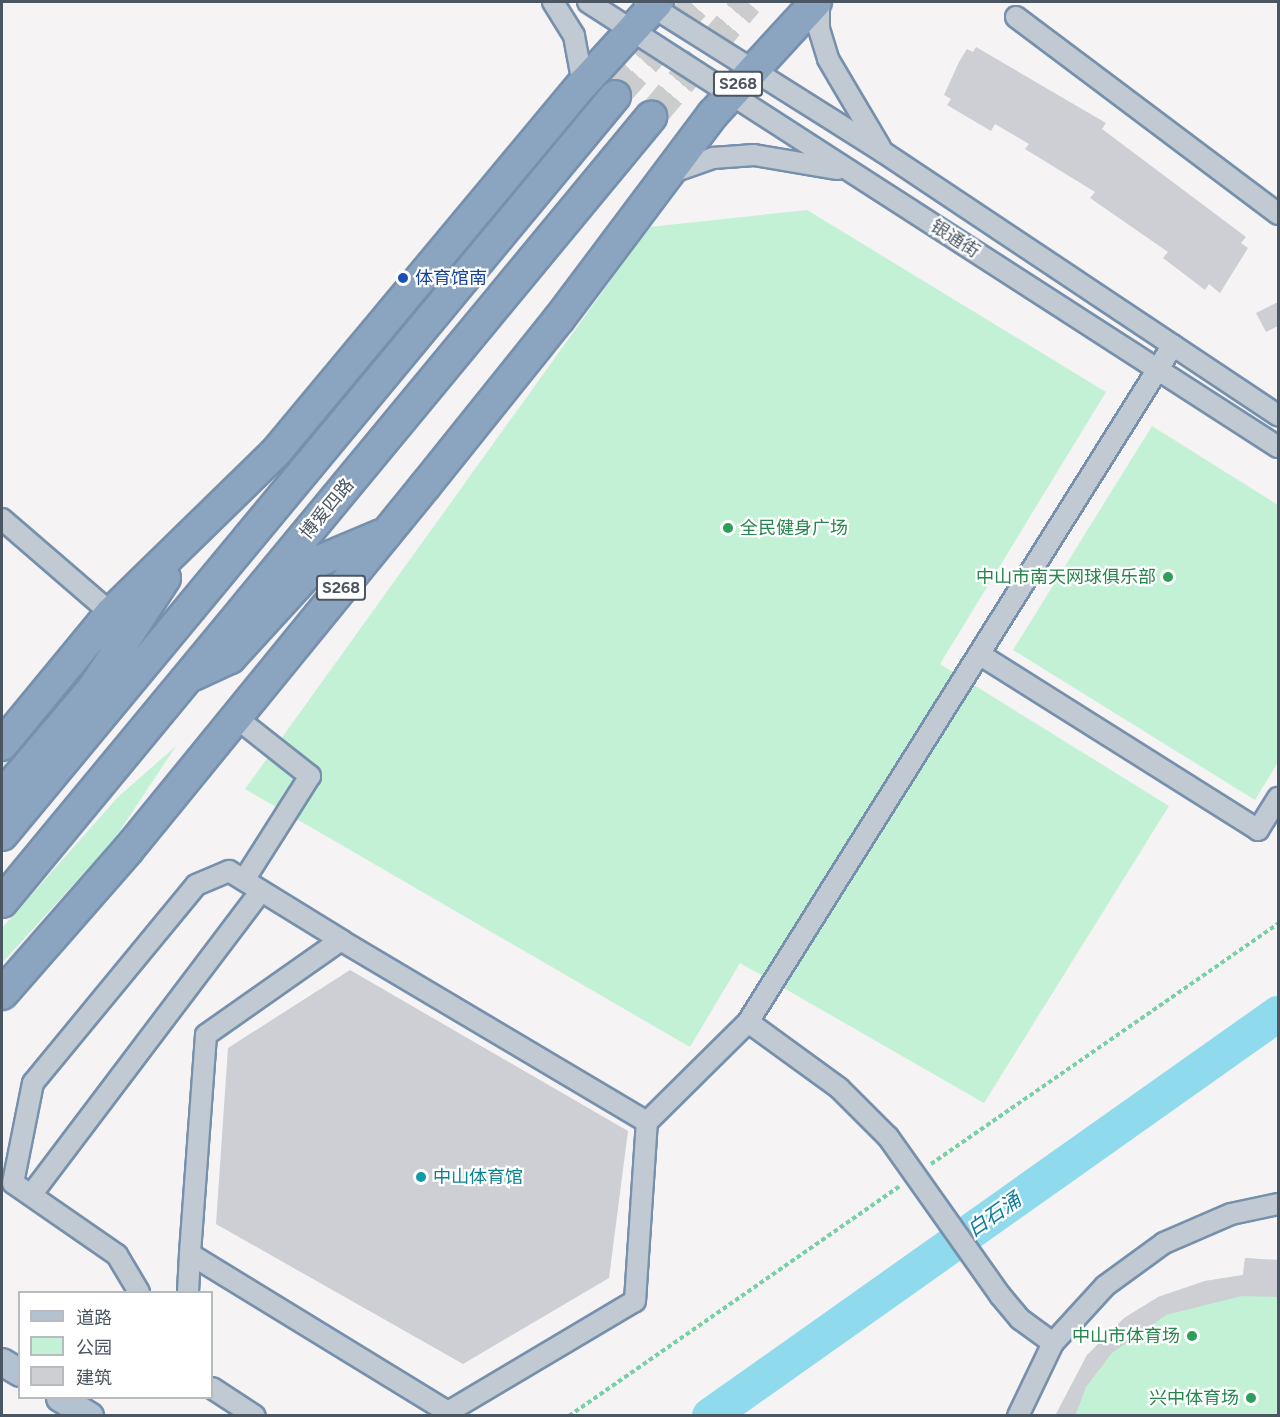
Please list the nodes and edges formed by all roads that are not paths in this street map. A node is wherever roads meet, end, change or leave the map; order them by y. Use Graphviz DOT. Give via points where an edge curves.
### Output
graph roads {
  1 [pos="553,2"];
  2 [pos="588,2"];
  3 [pos="818,2"];
  4 [pos="652,3"];
  5 [pos="1016,17"];
  6 [pos="632,30"];
  7 [pos="749,70"];
  8 [pos="583,84"];
  9 [pos="728,95"];
  10 [pos="615,96"];
  11 [pos="651,117"];
  12 [pos="883,152"];
  13 [pos="669,173"];
  14 [pos="857,176"];
  15 [pos="1278,214"];
  16 [pos="1173,345"];
  17 [pos="1158,370"];
  18 [pos="1278,414"];
  19 [pos="1278,447"];
  20 [pos="276,452"];
  21 [pos="2,519"];
  22 [pos="387,533"];
  23 [pos="111,614"];
  24 [pos="979,654"];
  25 [pos="187,677"];
  26 [pos="234,716"];
  27 [pos="2,745"];
  28 [pos="2,796"];
  29 [pos="1278,798"];
  30 [pos="2,835"];
  31 [pos="244,880"];
  32 [pos="261,891"];
  33 [pos="2,902"];
  34 [pos="341,940"];
  35 [pos="2,994"];
  36 [pos="748,1022"];
  37 [pos="647,1122"];
  38 [pos="31,1195"];
  39 [pos="1278,1204"];
  40 [pos="190,1254"];
  41 [pos="138,1291"];
  42 [pos="188,1291"];
  43 [pos="1053,1343"];
  44 [pos="2,1362"];
  45 [pos="18,1372"];
  46 [pos="213,1389"];
  47 [pos="62,1399"];
  48 [pos="445,1414"];
  49 [pos="90,1416"];
  50 [pos="255,1416"];
  51 [pos="1018,1416"];
  1 -- 8 [label="street" via="574,36"];
  2 -- 6 [label="street, 银通街"];
  3 -- 7 [label="highway, S268"];
  3 -- 12 [label="street" via="819,29 828,59"];
  4 -- 6 [label="highway"];
  4 -- 7 [label="street, 银通街"];
  5 -- 15 [label="street"];
  6 -- 8 [label="highway"];
  6 -- 9 [label="street, 银通街"];
  7 -- 9 [label="highway, S268"];
  7 -- 12 [label="street, 银通街"];
  8 -- 20 [label="highway"];
  9 -- 13 [label="highway, S268"];
  9 -- 14 [label="street, 银通街"];
  10 -- 30 [label="highway"];
  11 -- 25 [label="highway, 博爱四路"];
  12 -- 16 [label="street, 银通街"];
  13 -- 14 [label="street" via="713,158 754,155"];
  13 -- 22 [label="highway, S268" via="559,319"];
  14 -- 17 [label="street, 银通街"];
  16 -- 17 [label="street"];
  16 -- 18 [label="street, 银通街"];
  17 -- 19 [label="street, 银通街"];
  17 -- 24 [label="street"];
  20 -- 23 [label="highway"];
  20 -- 28 [label="highway" via="254,485 151,596 94,687"];
  21 -- 23 [label="street"];
  22 -- 25 [label="highway" via="319,561 230,658"];
  22 -- 26 [label="highway, S268"];
  23 -- 27 [label="highway"];
  24 -- 29 [label="street" via="1258,830"];
  24 -- 36 [label="street"];
  25 -- 33 [label="highway, 博爱四路"];
  26 -- 31 [label="street" via="310,776"];
  26 -- 35 [label="highway, S268" via="128,850"];
  31 -- 32 [label="street"];
  31 -- 38 [label="street" via="229,872 196,885 33,1083 13,1183"];
  32 -- 34 [label="street"];
  32 -- 38 [label="street"];
  34 -- 37 [label="street"];
  34 -- 40 [label="street" via="207,1035"];
  36 -- 37 [label="street"];
  36 -- 43 [label="street" via="839,1088 888,1137 976,1265 1020,1319"];
  37 -- 48 [label="street" via="635,1300"];
  38 -- 41 [label="street" via="117,1255"];
  39 -- 43 [label="street" via="1231,1214 1164,1243 1105,1286"];
  40 -- 42 [label="street"];
  40 -- 48 [label="street"];
  43 -- 51 [label="street"];
  44 -- 45 [label="main road"];
  46 -- 50 [label="street"];
  47 -- 49 [label="main road"];
}
